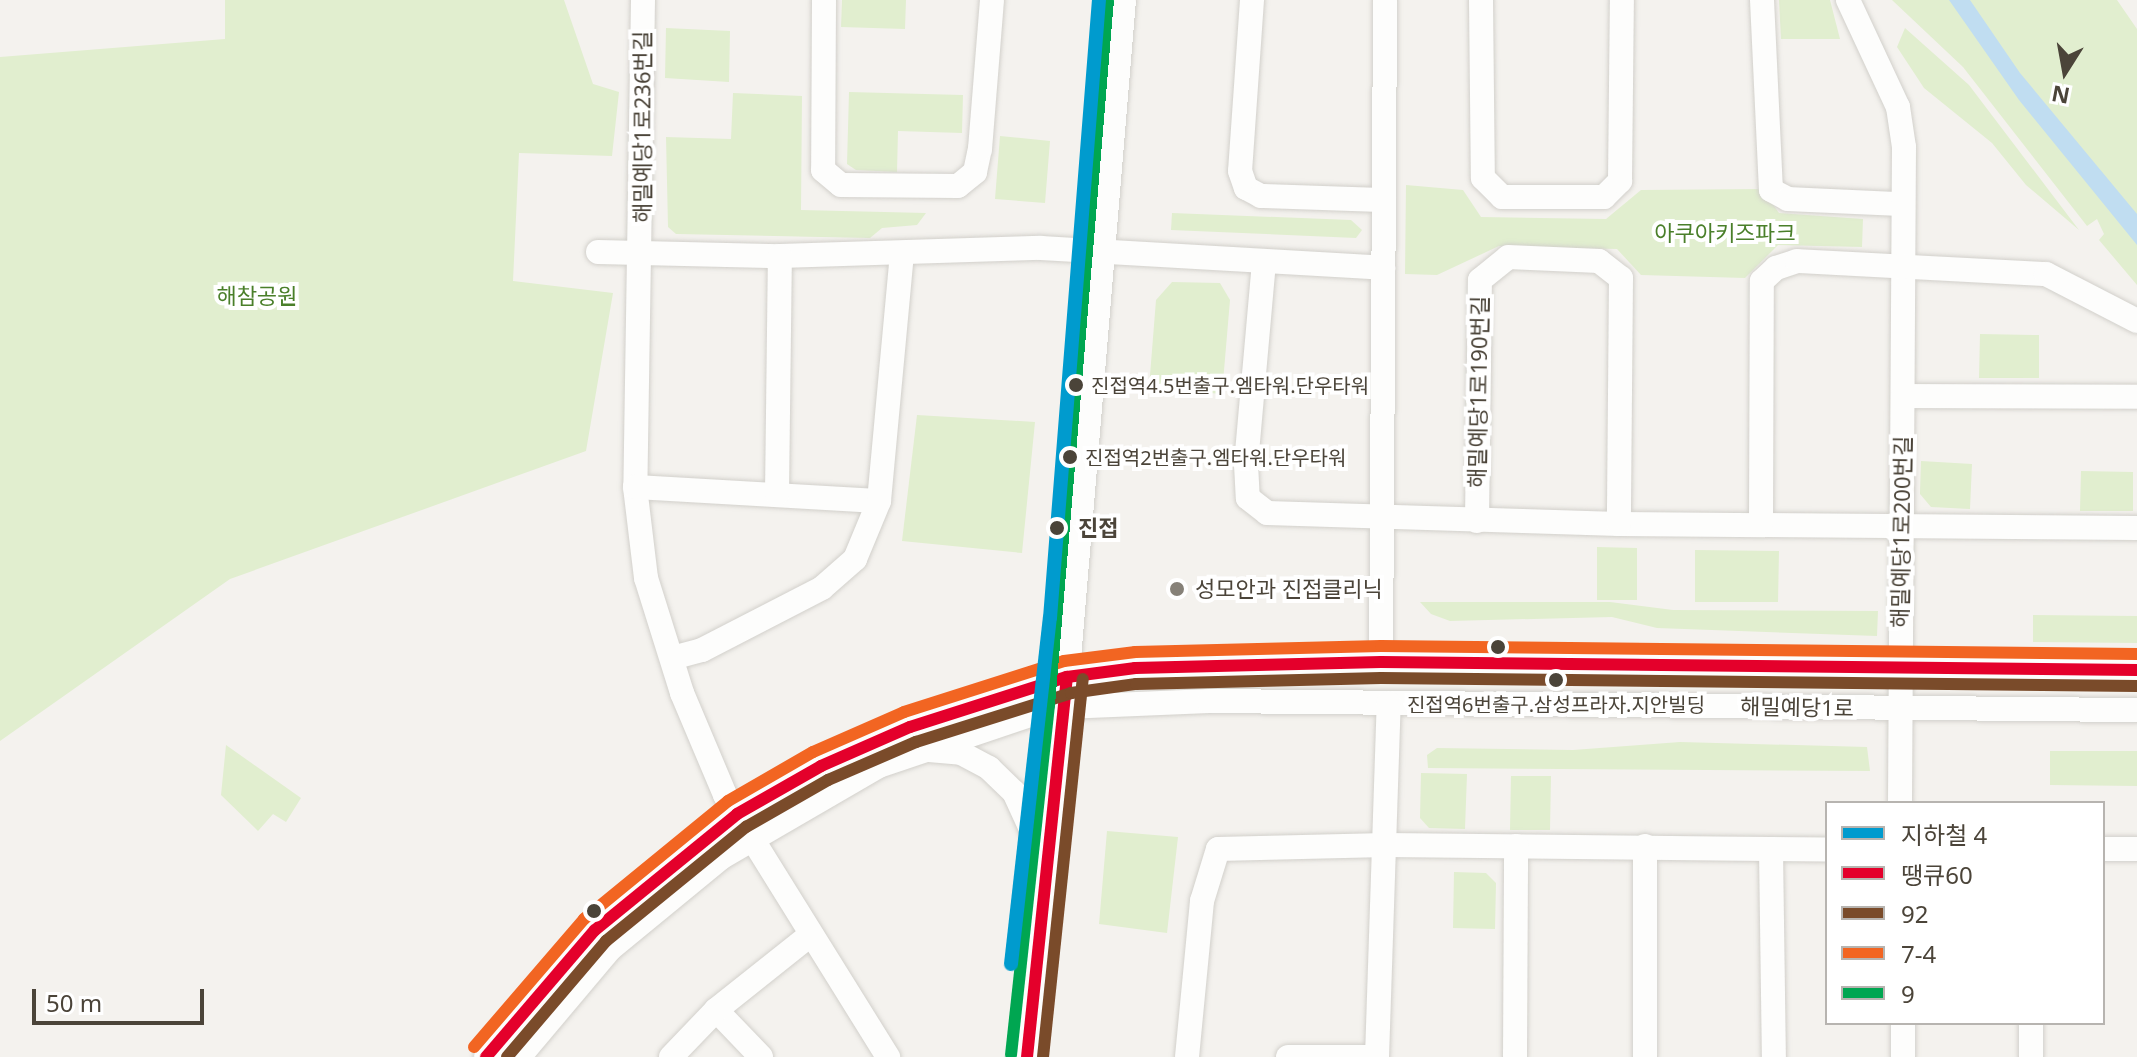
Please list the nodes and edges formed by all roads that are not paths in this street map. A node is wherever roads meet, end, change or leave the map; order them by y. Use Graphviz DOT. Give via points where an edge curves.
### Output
graph roads {
  1 [pos="643,0"];
  2 [pos="824,0"];
  3 [pos="992,0"];
  4 [pos="1124,0"];
  5 [pos="1252,0"];
  6 [pos="1385,0"];
  7 [pos="1481,0"];
  8 [pos="1622,0"];
  9 [pos="1762,0"];
  10 [pos="1848,0"];
  11 [pos="1384,200"];
  12 [pos="1900,204"];
  13 [pos="1102,251"];
  14 [pos="598,252"];
  15 [pos="641,253"];
  16 [pos="902,254"];
  17 [pos="780,256"];
  18 [pos="1264,262"];
  19 [pos="1902,264"];
  20 [pos="1383,268"];
  21 [pos="2137,321"];
  22 [pos="1903,396"];
  23 [pos="2137,397"];
  24 [pos="635,487"];
  25 [pos="777,494"];
  26 [pos="879,501"];
  27 [pos="1384,520"];
  28 [pos="1477,521"];
  29 [pos="1619,524"];
  30 [pos="1761,524"];
  31 [pos="1899,527"];
  32 [pos="2137,528"];
  33 [pos="672,658"];
  34 [pos="1381,662"];
  35 [pos="1899,668"];
  36 [pos="2137,670"];
  37 [pos="1067,677"];
  38 [pos="1389,703"];
  39 [pos="1065,707"];
  40 [pos="1900,708"];
  41 [pos="2137,710"];
  42 [pos="919,750"];
  43 [pos="1900,801"];
  44 [pos="737,814"];
  45 [pos="752,839"];
  46 [pos="1386,845"];
  47 [pos="1516,846"];
  48 [pos="1645,846"];
  49 [pos="2105,849"];
  50 [pos="2137,849"];
  51 [pos="1771,850"];
  52 [pos="1825,850"];
  53 [pos="1047,864"];
  54 [pos="809,936"];
  55 [pos="716,1010"];
  56 [pos="1903,1025"];
  57 [pos="2031,1025"];
  58 [pos="486,1057"];
  59 [pos="519,1057"];
  60 [pos="671,1057"];
  61 [pos="761,1057"];
  62 [pos="888,1057"];
  63 [pos="1027,1057"];
  64 [pos="1187,1057"];
  65 [pos="1288,1057"];
  66 [pos="1377,1057"];
  67 [pos="1515,1057"];
  68 [pos="1645,1057"];
  69 [pos="1774,1057"];
  70 [pos="1903,1057"];
  71 [pos="2031,1057"];
  1 -- 15 [label="street, 해밀예당1로236번길"];
  2 -- 3 [label="street" via="823,170 841,185 958,186 975,172 980,149"];
  4 -- 13 [label="street"];
  5 -- 11 [label="street" via="1240,171 1246,188 1261,196"];
  6 -- 11 [label="street"];
  7 -- 8 [label="street" via="1483,178 1502,197 1604,197 1620,181"];
  9 -- 12 [label="street" via="1771,190 1788,199"];
  10 -- 12 [label="street, 해밀예당1로200번길" via="1898,107 1904,147"];
  11 -- 20 [label="street"];
  12 -- 19 [label="street, 해밀예당1로200번길"];
  13 -- 16 [label="street, 해밀예당1로236번길" via="933,248"];
  13 -- 18 [label="street, 해밀예당1로236번길"];
  13 -- 37 [label="street"];
  14 -- 15 [label="street, 해밀예당1로236번길"];
  15 -- 17 [label="street, 해밀예당1로236번길"];
  15 -- 24 [label="street, 해밀예당1로236번길"];
  16 -- 17 [label="street, 해밀예당1로236번길"];
  16 -- 26 [label="street"];
  17 -- 25 [label="street"];
  18 -- 20 [label="street, 해밀예당1로236번길"];
  18 -- 27 [label="street" via="1246,464 1248,498 1267,513"];
  19 -- 21 [label="street" via="2046,274"];
  19 -- 22 [label="street, 해밀예당1로200번길"];
  19 -- 30 [label="street" via="1797,261 1776,268 1762,281"];
  20 -- 27 [label="street"];
  22 -- 23 [label="street"];
  22 -- 31 [label="street, 해밀예당1로200번길"];
  24 -- 25 [label="street"];
  24 -- 33 [label="street, 해밀예당1로236번길" via="646,578"];
  25 -- 26 [label="street"];
  26 -- 33 [label="street" via="855,559 822,588 702,650"];
  27 -- 28 [label="street"];
  27 -- 34 [label="street"];
  28 -- 29 [label="street"];
  28 -- 29 [label="street, 해밀예당1로190번길" via="1480,280 1508,257 1599,261 1621,278"];
  29 -- 30 [label="street"];
  30 -- 31 [label="street"];
  31 -- 32 [label="street"];
  31 -- 35 [label="street, 해밀예당1로200번길"];
  33 -- 44 [label="street, 해밀예당1로236번길" via="682,693"];
  34 -- 35 [label="street, 해밀예당1로"];
  34 -- 37 [label="street, 해밀예당1로" via="1135,668"];
  35 -- 36 [label="street, 해밀예당1로"];
  35 -- 40 [label="street, 해밀예당1로200번길"];
  37 -- 39 [label="street"];
  37 -- 44 [label="street, 해밀예당1로" via="910,727 821,766"];
  38 -- 39 [label="street, 해밀예당1로"];
  38 -- 40 [label="street, 해밀예당1로"];
  38 -- 46 [label="street"];
  39 -- 42 [label="street, 해밀예당1로"];
  39 -- 53 [label="street"];
  40 -- 41 [label="street, 해밀예당1로"];
  40 -- 43 [label="street, 해밀예당1로200번길"];
  42 -- 45 [label="street, 해밀예당1로" via="879,766"];
  42 -- 53 [label="street" via="961,753 989,768 1014,792"];
  44 -- 45 [label="street, 해밀예당1로236번길"];
  44 -- 58 [label="street, 해밀예당1로" via="595,930"];
  45 -- 54 [label="street, 해밀예당1로236번길"];
  45 -- 59 [label="street, 해밀예당1로" via="664,901 610,949"];
  46 -- 47 [label="street"];
  46 -- 64 [label="street" via="1218,849 1202,901"];
  46 -- 66 [label="street"];
  47 -- 48 [label="street"];
  47 -- 67 [label="street"];
  48 -- 51 [label="street"];
  48 -- 68 [label="street"];
  49 -- 50 [label="street"];
  51 -- 52 [label="street"];
  51 -- 69 [label="street"];
  53 -- 63 [label="street"];
  54 -- 55 [label="street"];
  54 -- 62 [label="street, 해밀예당1로236번길"];
  55 -- 60 [label="street"];
  55 -- 61 [label="street"];
  56 -- 70 [label="street"];
  57 -- 71 [label="street"];
  65 -- 66 [label="street"];
}
